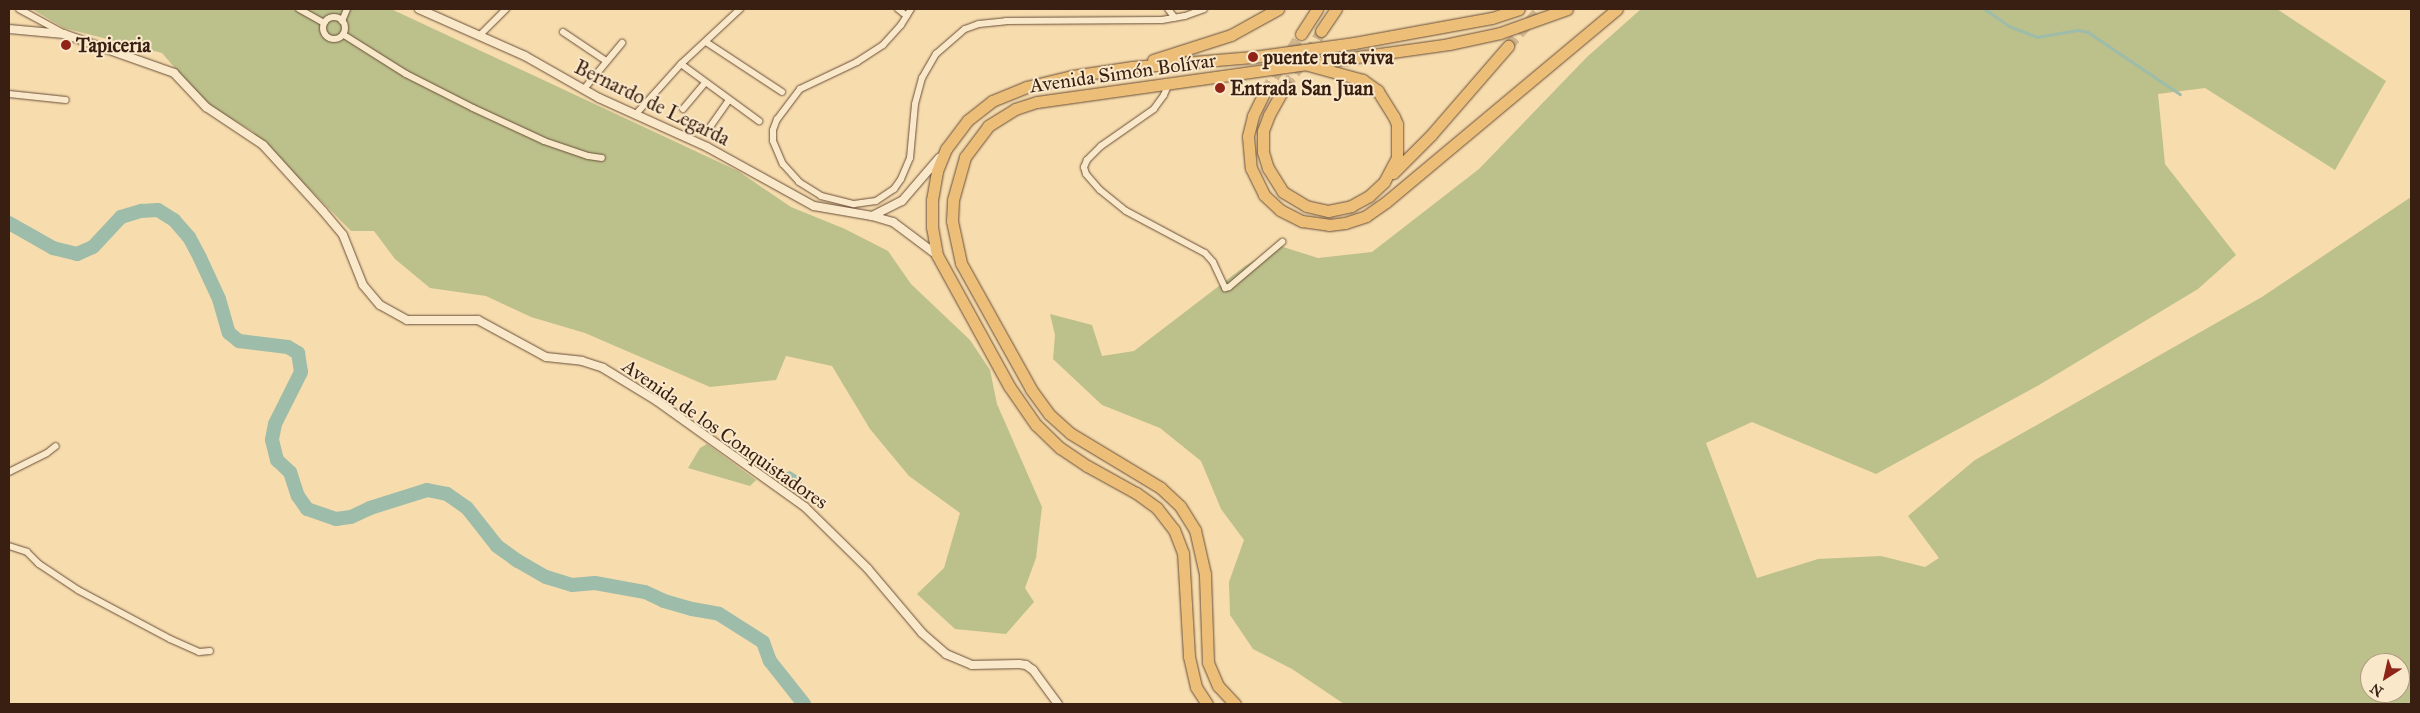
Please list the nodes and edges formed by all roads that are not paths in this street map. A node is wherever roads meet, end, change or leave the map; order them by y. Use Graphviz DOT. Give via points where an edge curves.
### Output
graph roads {
  1 [pos="19,9"];
  2 [pos="299,9"];
  3 [pos="335,9"];
  4 [pos="347,9"];
  5 [pos="419,9"];
  6 [pos="506,9"];
  7 [pos="740,9"];
  8 [pos="898,9"];
  9 [pos="911,9"];
  10 [pos="1168,9"];
  11 [pos="1204,9"];
  12 [pos="1278,9"];
  13 [pos="1317,9"];
  14 [pos="1336,9"];
  15 [pos="1519,9"];
  16 [pos="1567,9"];
  17 [pos="1617,9"];
  18 [pos="433,11"];
  19 [pos="907,16"];
  20 [pos="332,17"];
  21 [pos="1175,18"];
  22 [pos="342,21"];
  23 [pos="324,23"];
  24 [pos="9,29"];
  25 [pos="1321,31"];
  26 [pos="563,32"];
  27 [pos="64,34"];
  28 [pos="1302,34"];
  29 [pos="344,35"];
  30 [pos="480,35"];
  31 [pos="706,42"];
  32 [pos="622,43"];
  33 [pos="1508,46"];
  34 [pos="606,62"];
  35 [pos="681,64"];
  36 [pos="1304,64"];
  37 [pos="1132,67"];
  38 [pos="705,83"];
  39 [pos="1169,83"];
  40 [pos="1286,86"];
  41 [pos="584,88"];
  42 [pos="1265,91"];
  43 [pos="782,92"];
  44 [pos="9,94"];
  45 [pos="66,100"];
  46 [pos="730,100"];
  47 [pos="682,109"];
  48 [pos="635,115"];
  49 [pos="759,120"];
  50 [pos="710,127"];
  51 [pos="946,149"];
  52 [pos="602,158"];
  53 [pos="1384,182"];
  54 [pos="854,204"];
  55 [pos="854,213"];
  56 [pos="872,216"];
  57 [pos="1282,242"];
  58 [pos="937,255"];
  59 [pos="56,446"];
  60 [pos="9,472"];
  61 [pos="9,546"];
  62 [pos="210,651"];
  63 [pos="1058,704"];
  64 [pos="1207,704"];
  65 [pos="1235,704"];
  1 -- 27 [label="street"];
  2 -- 23 [label="street"];
  3 -- 20 [label="street"];
  4 -- 22 [label="street"];
  5 -- 18 [label="street, Bernardo de Legarda"];
  6 -- 30 [label="street"];
  7 -- 31 [label="street"];
  8 -- 19 [label="street"];
  9 -- 19 [label="street"];
  10 -- 21 [label="street"];
  11 -- 21 [label="street"];
  12 -- 37 [label="highway" via="1216,41"];
  13 -- 28 [label="highway"];
  14 -- 25 [label="highway"];
  15 -- 37 [label="highway, Avenida Simón Bolívar" via="1492,18 1354,43 1253,57"];
  16 -- 36 [label="highway, Avenida Simón Bolívar" via="1500,33 1449,44"];
  17 -- 42 [label="highway" via="1386,202 1366,216 1345,223 1329,225 1302,220 1280,210 1264,195 1251,168 1248,136 1252,116"];
  18 -- 30 [label="street, Bernardo de Legarda"];
  19 -- 54 [label="street" via="873,53 800,89 785,106 773,130 777,154 799,182 821,196"];
  20 -- 22 [label="street"];
  20 -- 23 [label="street"];
  21 -- 54 [label="street" via="1006,21 965,29 936,54 922,78 915,104 910,158 901,179 886,196"];
  22 -- 29 [label="street"];
  23 -- 29 [label="street" via="326,36 333,39"];
  24 -- 27 [label="street, Avenida de los Conquistadores"];
  26 -- 34 [label="street"];
  27 -- 63 [label="street, Avenida de los Conquistadores" via="174,72 206,107 263,146 343,235 363,286 380,305 407,320 478,320 546,356 582,361 603,368 657,401 806,507 862,563 922,633 946,654 972,665 1026,665"];
  29 -- 52 [label="street" via="406,74 474,108 544,140"];
  30 -- 41 [label="street, Bernardo de Legarda"];
  31 -- 35 [label="street"];
  31 -- 43 [label="street"];
  32 -- 34 [label="street"];
  33 -- 53 [label="highway" via="1431,135"];
  34 -- 41 [label="street"];
  35 -- 38 [label="street"];
  35 -- 48 [label="street"];
  36 -- 39 [label="highway, Avenida Simón Bolívar"];
  36 -- 53 [label="highway" via="1354,77 1378,91 1385,100 1397,124 1398,142 1397,158"];
  37 -- 51 [label="highway, Avenida Simón Bolívar" via="1026,87 992,101 968,120"];
  38 -- 46 [label="street"];
  38 -- 47 [label="street"];
  39 -- 57 [label="street" via="1154,109 1101,146 1087,160 1086,174 1126,211 1205,253 1225,288"];
  39 -- 65 [label="highway, Avenida Simón Bolívar" via="1037,102 1015,109 988,126 965,157 953,200 952,220 961,263 1031,389 1049,414 1070,433 1161,488 1180,506 1195,530 1205,574 1208,662 1218,686"];
  40 -- 53 [label="highway" via="1268,115 1263,131 1263,152 1268,168 1283,192 1306,206 1328,210 1352,206"];
  41 -- 48 [label="street, Bernardo de Legarda"];
  44 -- 45 [label="street"];
  46 -- 49 [label="street"];
  46 -- 50 [label="street"];
  48 -- 55 [label="street, Bernardo de Legarda" via="708,147 814,206"];
  51 -- 56 [label="street" via="902,201"];
  51 -- 58 [label="highway, Avenida Simón Bolívar" via="937,171 932,200"];
  54 -- 55 [label="street"];
  55 -- 56 [label="street, Bernardo de Legarda"];
  56 -- 58 [label="street, Bernardo de Legarda" via="893,222"];
  58 -- 64 [label="highway, Avenida Simón Bolívar" via="1009,386 1036,425 1060,448 1157,508 1174,530 1183,553 1188,656 1196,687"];
  59 -- 60 [label="street"];
  61 -- 62 [label="street" via="26,552 78,590 170,639 199,652"];
}
